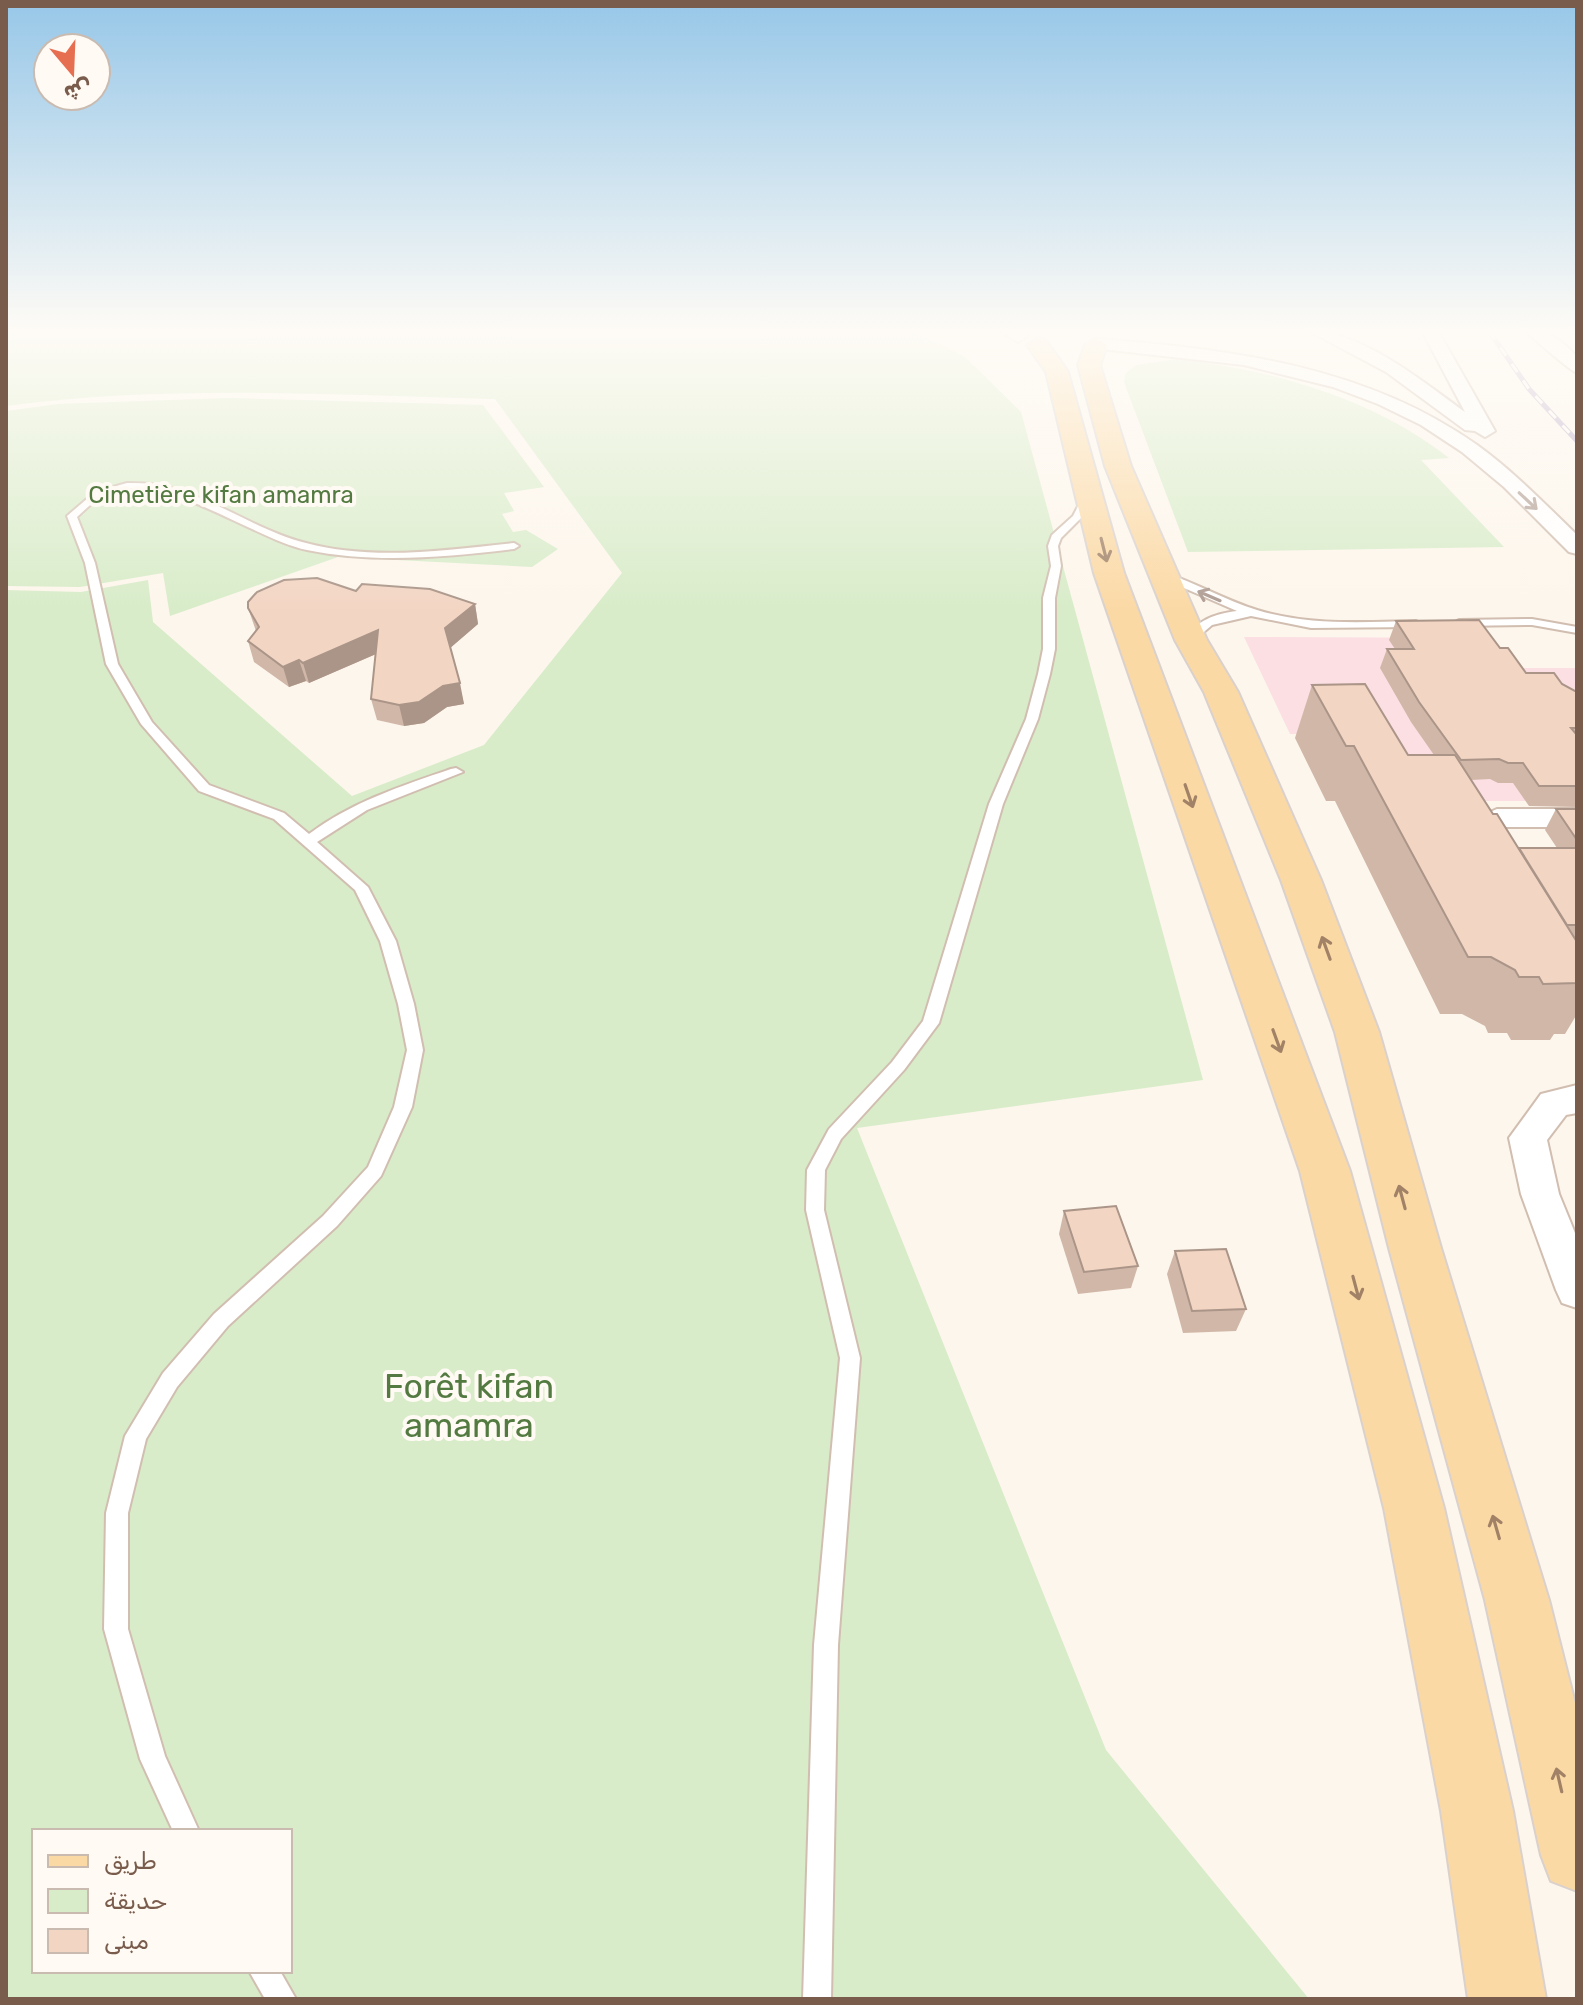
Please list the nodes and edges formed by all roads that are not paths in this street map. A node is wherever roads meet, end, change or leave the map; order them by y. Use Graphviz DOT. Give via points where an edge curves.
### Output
graph roads {
  1 [pos="1071,425"];
  2 [pos="1106,425"];
  3 [pos="1432,425"];
  4 [pos="1458,425"];
  5 [pos="1467,425"];
  6 [pos="1481,425"];
  7 [pos="1490,442"];
  8 [pos="1089,494"];
  9 [pos="1559,502"];
  10 [pos="514,546"];
  11 [pos="1577,547"];
  12 [pos="1165,576"];
  13 [pos="1253,613"];
  14 [pos="1426,624"];
  15 [pos="1441,624"];
  16 [pos="1577,630"];
  17 [pos="1191,640"];
  18 [pos="456,772"];
  19 [pos="1577,818"];
  20 [pos="310,840"];
  21 [pos="1492,872"];
  22 [pos="1577,1099"];
  23 [pos="1577,1290"];
  24 [pos="185,1829"];
  25 [pos="1577,1855"];
  26 [pos="264,1973"];
  27 [pos="282,1999"];
  28 [pos="817,1999"];
  29 [pos="1507,1999"];
  1 -- 8 [label="main road"];
  2 -- 12 [label="main road"];
  3 -- 11 [label="street, one-way" via="1468,447"];
  4 -- 7 [label="street"];
  5 -- 7 [label="street"];
  6 -- 7 [label="street"];
  7 -- 9 [label="street"];
  8 -- 28 [label="lane" via="1053,546 1056,566 1044,674 1032,719 996,804 931,1023 835,1134 816,1170 815,1210 850,1358 826,1645"];
  8 -- 29 [label="main road, one-way" via="1109,573 1325,1171 1414,1508 1477,1811"];
  10 -- 20 [label="lane" via="436,555 306,547 271,537 173,489 147,487 99,494 72,516 90,563 112,664 147,724 204,788 279,816"];
  13 -- 12 [label="lane, one-way"];
  12 -- 17 [label="main road"];
  13 -- 14 [label="lane" via="1313,625"];
  13 -- 17 [label="lane" via="1211,620"];
  15 -- 16 [label="lane" via="1532,622"];
  25 -- 17 [label="main road, one-way" via="1517,1600 1357,1032 1283,837 1221,692"];
  18 -- 20 [label="lane" via="347,813"];
  19 -- 21 [label="street" via="1497,818 1468,832"];
  20 -- 24 [label="lane" via="361,887 388,941 415,1050 403,1107 375,1171 330,1221 221,1320 170,1380 136,1436 117,1513 116,1629 153,1759"];
  22 -- 23 [label="street" via="1554,1104 1528,1138 1540,1194"];
  26 -- 27 [label="lane"];
}
